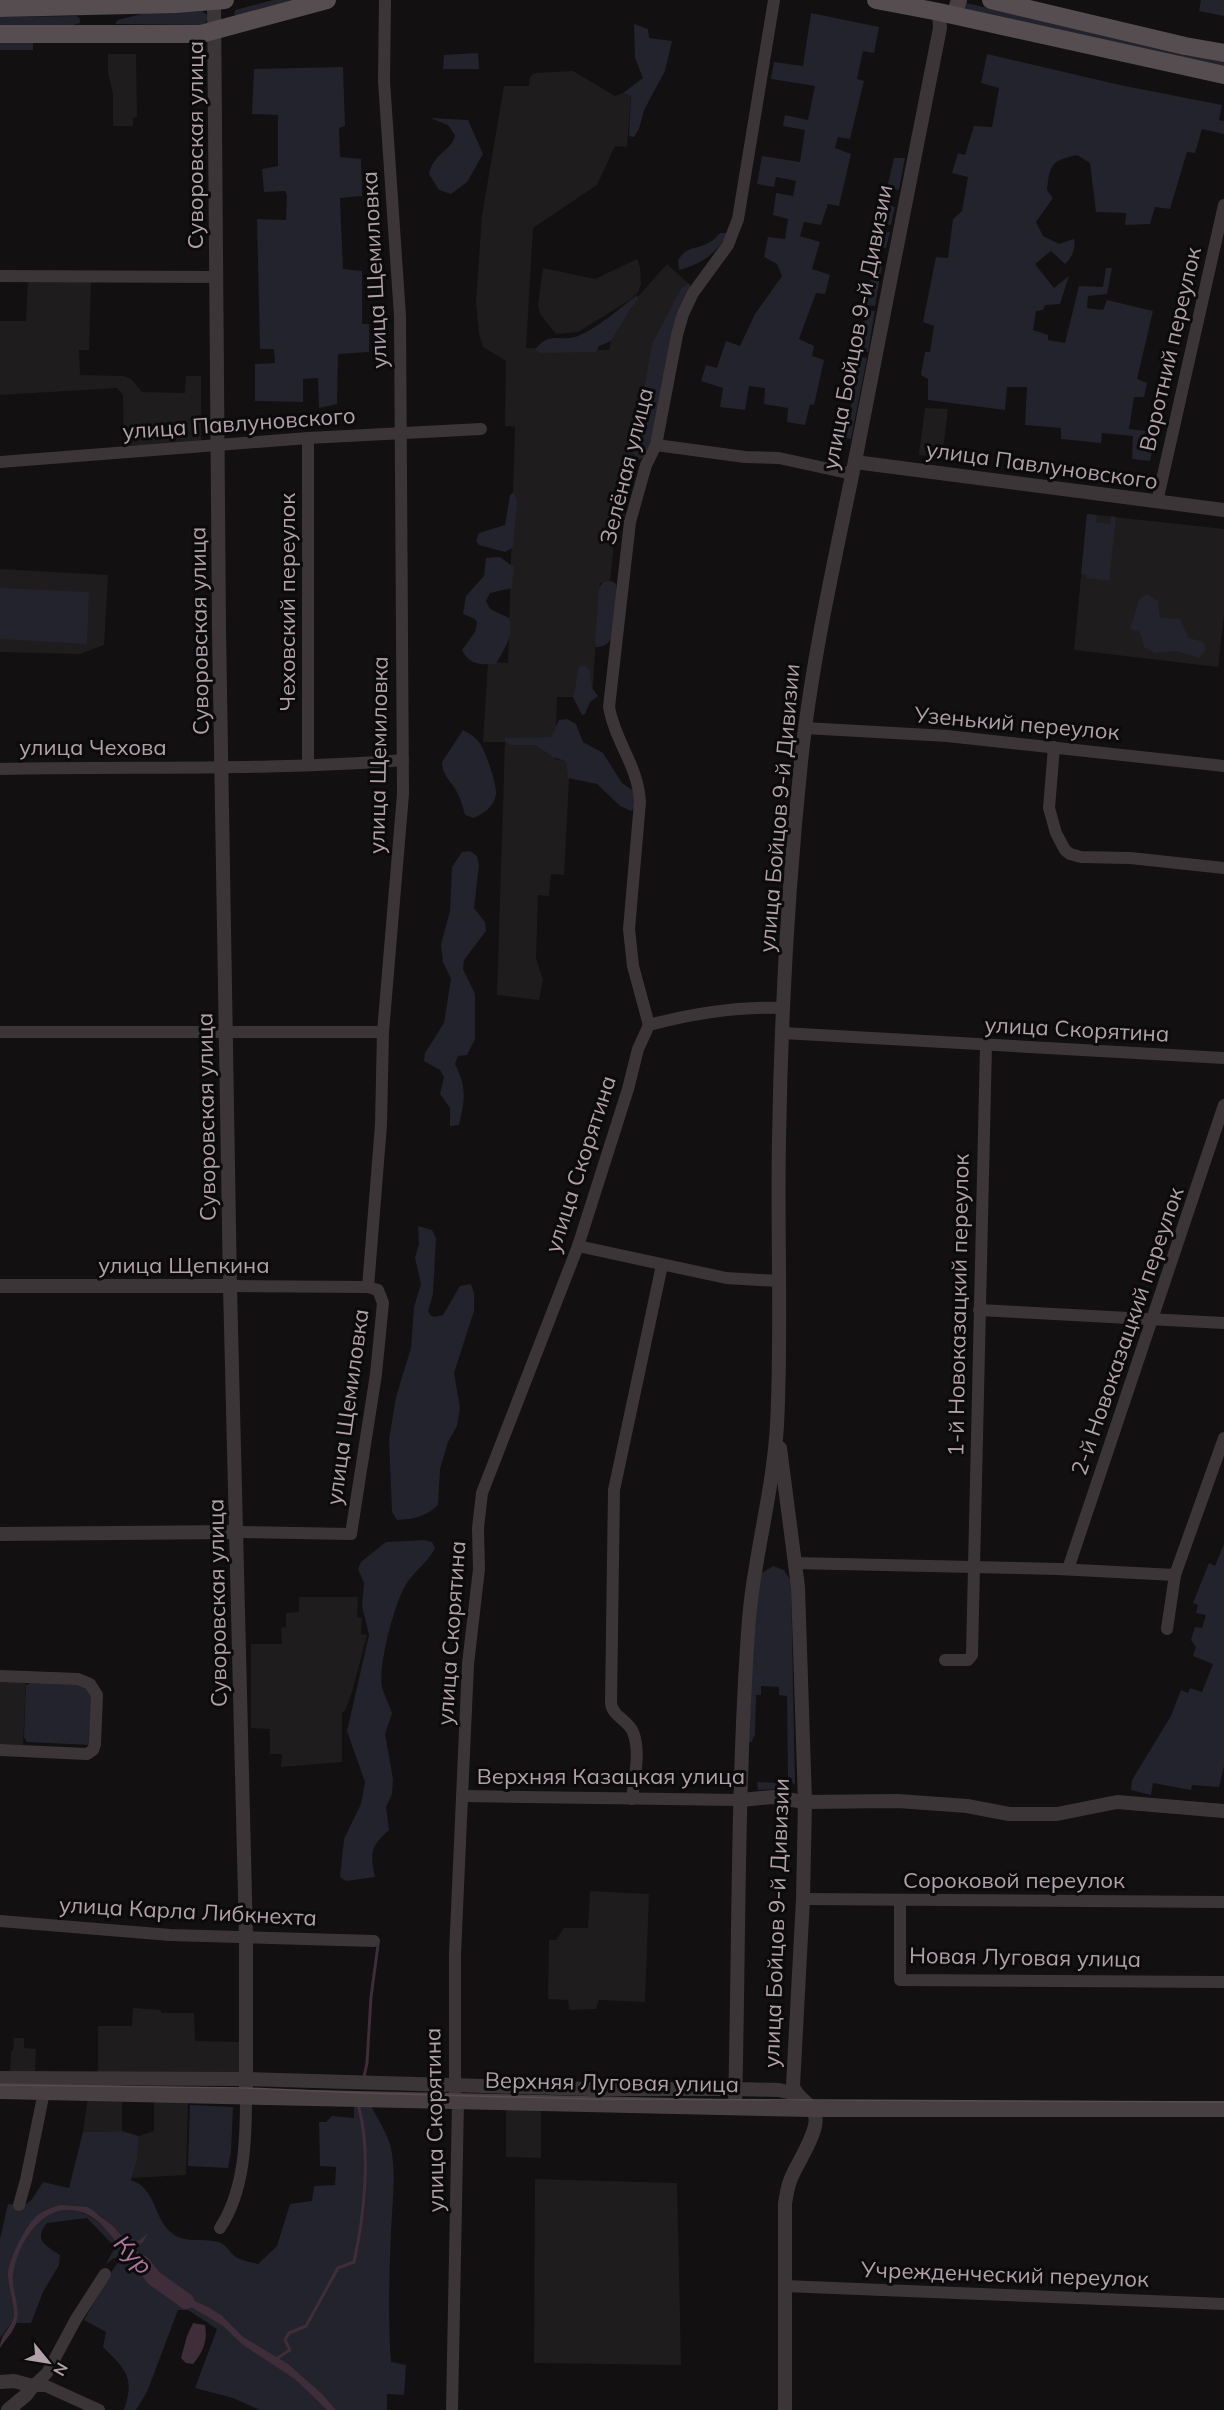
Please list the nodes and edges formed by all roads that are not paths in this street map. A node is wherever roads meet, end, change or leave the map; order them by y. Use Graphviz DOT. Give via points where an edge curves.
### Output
graph roads {
  1 [pos="218,0"];
  2 [pos="327,0"];
  3 [pos="385,0"];
  4 [pos="774,0"];
  5 [pos="876,0"];
  6 [pos="991,0"];
  7 [pos="117,6"];
  8 [pos="90,7"];
  9 [pos="0,8"];
  10 [pos="947,11"];
  11 [pos="216,31"];
  12 [pos="90,33"];
  13 [pos="115,33"];
  14 [pos="0,34"];
  15 [pos="1224,53"];
  16 [pos="1224,75"];
  17 [pos="1224,204"];
  18 [pos="0,276"];
  19 [pos="217,277"];
  20 [pos="481,429"];
  21 [pos="400,433"];
  22 [pos="308,438"];
  23 [pos="656,445"];
  24 [pos="218,447"];
  25 [pos="0,462"];
  26 [pos="854,468"];
  27 [pos="1157,502"];
  28 [pos="1224,510"];
  29 [pos="805,728"];
  30 [pos="1054,747"];
  31 [pos="402,760"];
  32 [pos="308,765"];
  33 [pos="1224,766"];
  34 [pos="222,768"];
  35 [pos="0,769"];
  36 [pos="1224,868"];
  37 [pos="784,1008"];
  38 [pos="649,1025"];
  39 [pos="0,1032"];
  40 [pos="383,1032"];
  41 [pos="226,1033"];
  42 [pos="783,1033"];
  43 [pos="986,1045"];
  44 [pos="1224,1058"];
  45 [pos="1224,1105"];
  46 [pos="578,1246"];
  47 [pos="662,1265"];
  48 [pos="778,1281"];
  49 [pos="0,1286"];
  50 [pos="230,1286"];
  51 [pos="368,1287"];
  52 [pos="979,1310"];
  53 [pos="1154,1318"];
  54 [pos="1224,1323"];
  55 [pos="777,1425"];
  56 [pos="1224,1438"];
  57 [pos="237,1532"];
  58 [pos="0,1534"];
  59 [pos="794,1563"];
  60 [pos="974,1567"];
  61 [pos="1068,1569"];
  62 [pos="1175,1575"];
  63 [pos="1167,1629"];
  64 [pos="945,1660"];
  65 [pos="0,1676"];
  66 [pos="0,1750"];
  67 [pos="462,1796"];
  68 [pos="632,1799"];
  69 [pos="741,1800"];
  70 [pos="805,1802"];
  71 [pos="1224,1811"];
  72 [pos="803,1899"];
  73 [pos="900,1900"];
  74 [pos="1224,1902"];
  75 [pos="0,1921"];
  76 [pos="246,1937"];
  77 [pos="374,1941"];
  78 [pos="1224,1982"];
  79 [pos="795,2051"];
  80 [pos="0,2078"];
  81 [pos="246,2087"];
  82 [pos="735,2089"];
  83 [pos="779,2090"];
  84 [pos="0,2091"];
  85 [pos="44,2092"];
  86 [pos="456,2094"];
  87 [pos="796,2094"];
  88 [pos="739,2107"];
  89 [pos="812,2109"];
  90 [pos="1224,2109"];
  91 [pos="18,2205"];
  92 [pos="220,2228"];
  93 [pos="105,2274"];
  94 [pos="785,2286"];
  95 [pos="1224,2304"];
  96 [pos="0,2382"];
  97 [pos="33,2386"];
  98 [pos="8,2410"];
  99 [pos="99,2410"];
  100 [pos="452,2410"];
  101 [pos="785,2410"];
  1 -- 7 [label="main road"];
  1 -- 11 [label="street, Суворовская улица"];
  2 -- 11 [label="main road"];
  3 -- 21 [label="street, улица Щемиловка" via="384,81 400,316"];
  4 -- 23 [label="street, Зелёная улица" via="738,219 728,245 693,293 683,314"];
  5 -- 10 [label="main road"];
  6 -- 15 [label="main road"];
  7 -- 8 [label="main road"];
  7 -- 13 [label="main road" via="106,20"];
  8 -- 9 [label="main road"];
  8 -- 12 [label="main road" via="99,20"];
  10 -- 16 [label="main road"];
  10 -- 26 [label="street, улица Бойцов 9-й Дивизии" via="906,193"];
  11 -- 13 [label="main road"];
  11 -- 19 [label="street, Суворовская улица"];
  12 -- 13 [label="main road"];
  12 -- 14 [label="main road"];
  17 -- 27 [label="street, Воротний переулок"];
  18 -- 19 [label="street"];
  19 -- 24 [label="street, Суворовская улица"];
  20 -- 21 [label="street, улица Павлуновского"];
  21 -- 22 [label="street, улица Павлуновского"];
  21 -- 31 [label="street, улица Щемиловка"];
  22 -- 24 [label="street, улица Павлуновского"];
  22 -- 32 [label="street, Чеховский переулок"];
  23 -- 26 [label="street, улица Павлуновского"];
  23 -- 38 [label="street, Зелёная улица" via="646,465 630,522 609,707 639,788 629,929 633,966"];
  24 -- 25 [label="street, улица Павлуновского"];
  24 -- 34 [label="street, Суворовская улица"];
  26 -- 27 [label="street, улица Павлуновского" via="935,471"];
  26 -- 29 [label="street, улица Бойцов 9-й Дивизии" via="826,593"];
  27 -- 28 [label="street, улица Павлуновского"];
  29 -- 30 [label="street, Узенький переулок"];
  29 -- 37 [label="street, улица Бойцов 9-й Дивизии"];
  30 -- 33 [label="street, Узенький переулок"];
  30 -- 36 [label="street" via="1049,808 1056,833 1070,854"];
  31 -- 32 [label="street, улица Чехова"];
  31 -- 40 [label="street, улица Щемиловка" via="403,794"];
  32 -- 34 [label="street, улица Чехова"];
  34 -- 35 [label="street, улица Чехова"];
  34 -- 41 [label="street, Суворовская улица"];
  37 -- 38 [label="street" via="709,1012"];
  37 -- 42 [label="street, улица Бойцов 9-й Дивизии"];
  38 -- 46 [label="street, улица Скорятина" via="638,1048"];
  39 -- 41 [label="street"];
  40 -- 41 [label="street"];
  40 -- 51 [label="street, улица Щемиловка" via="381,1125"];
  41 -- 50 [label="street, Суворовская улица"];
  42 -- 43 [label="street, улица Скорятина"];
  42 -- 48 [label="street, улица Бойцов 9-й Дивизии"];
  43 -- 44 [label="street, улица Скорятина"];
  43 -- 52 [label="street, 1-й Новоказацкий переулок"];
  45 -- 53 [label="street, 2-й Новоказацкий переулок"];
  46 -- 47 [label="street"];
  46 -- 67 [label="street, улица Скорятина" via="482,1493"];
  47 -- 48 [label="street" via="726,1278"];
  47 -- 68 [label="street" via="613,1503 610,1703 613,1712 629,1725 636,1742"];
  48 -- 55 [label="street, улица Бойцов 9-й Дивизии"];
  49 -- 50 [label="street, улица Щепкина"];
  50 -- 51 [label="street, улица Щепкина"];
  50 -- 57 [label="street, Суворовская улица"];
  51 -- 57 [label="street, улица Щемиловка" via="378,1290 383,1304 351,1534"];
  52 -- 53 [label="street"];
  52 -- 60 [label="street, 1-й Новоказацкий переулок"];
  53 -- 54 [label="street"];
  53 -- 61 [label="street, 2-й Новоказацкий переулок"];
  55 -- 59 [label="street, улица Бойцов 9-й Дивизии"];
  55 -- 69 [label="street, улица Бойцов 9-й Дивизии" via="748,1628"];
  56 -- 62 [label="street"];
  57 -- 58 [label="street"];
  57 -- 76 [label="street, Суворовская улица"];
  59 -- 60 [label="street"];
  59 -- 70 [label="street, улица Бойцов 9-й Дивизии"];
  60 -- 61 [label="street"];
  60 -- 64 [label="street, 1-й Новоказацкий переулок" via="972,1655 968,1660"];
  61 -- 62 [label="street"];
  62 -- 63 [label="street"];
  65 -- 66 [label="street" via="78,1679 90,1684 97,1695 95,1744 87,1754"];
  67 -- 68 [label="street, Верхняя Казацкая улица"];
  67 -- 86 [label="street, улица Скорятина" via="455,1965"];
  68 -- 69 [label="street, Верхняя Казацкая улица"];
  69 -- 70 [label="street, Верхняя Казацкая улица" via="773,1797"];
  69 -- 82 [label="street, улица Бойцов 9-й Дивизии"];
  70 -- 71 [label="street, Верхняя Казацкая улица" via="898,1801 967,1806 1009,1814 1057,1814 1117,1802"];
  70 -- 72 [label="street, улица Бойцов 9-й Дивизии"];
  72 -- 73 [label="street, Сороковой переулок"];
  72 -- 79 [label="street, улица Бойцов 9-й Дивизии"];
  73 -- 74 [label="street, Сороковой переулок"];
  73 -- 78 [label="street, Новая Луговая улица" via="900,1980"];
  75 -- 76 [label="street, улица Карла Либкнехта"];
  76 -- 77 [label="street, улица Карла Либкнехта"];
  76 -- 81 [label="street, Суворовская улица"];
  79 -- 83 [label="street" via="790,2072"];
  79 -- 87 [label="street, улица Бойцов 9-й Дивизии"];
  80 -- 81 [label="street, Верхняя Луговая улица"];
  81 -- 85 [label="main road, Верхняя Луговая улица"];
  81 -- 86 [label="main road, Верхняя Луговая улица"];
  81 -- 92 [label="street, Суворовская улица" via="242,2168 236,2197"];
  82 -- 83 [label="street, Верхняя Луговая улица"];
  82 -- 86 [label="street, Верхняя Луговая улица"];
  82 -- 88 [label="street, улица Бойцов 9-й Дивизии"];
  83 -- 87 [label="street, Верхняя Луговая улица"];
  83 -- 88 [label="street" via="762,2101"];
  84 -- 85 [label="main road, Верхняя Луговая улица"];
  85 -- 91 [label="street"];
  86 -- 88 [label="main road, Верхняя Луговая улица"];
  86 -- 100 [label="street, улица Скорятина"];
  87 -- 89 [label="street, улица Бойцов 9-й Дивизии"];
  88 -- 89 [label="main road, Верхняя Луговая улица"];
  89 -- 90 [label="main road, Верхняя Луговая улица"];
  89 -- 94 [label="street" via="816,2124 786,2193"];
  93 -- 97 [label="street" via="47,2373"];
  94 -- 95 [label="street, Учрежденческий переулок"];
  94 -- 101 [label="street"];
  96 -- 97 [label="street"];
  97 -- 98 [label="street"];
  97 -- 99 [label="street" via="46,2386"];
}
